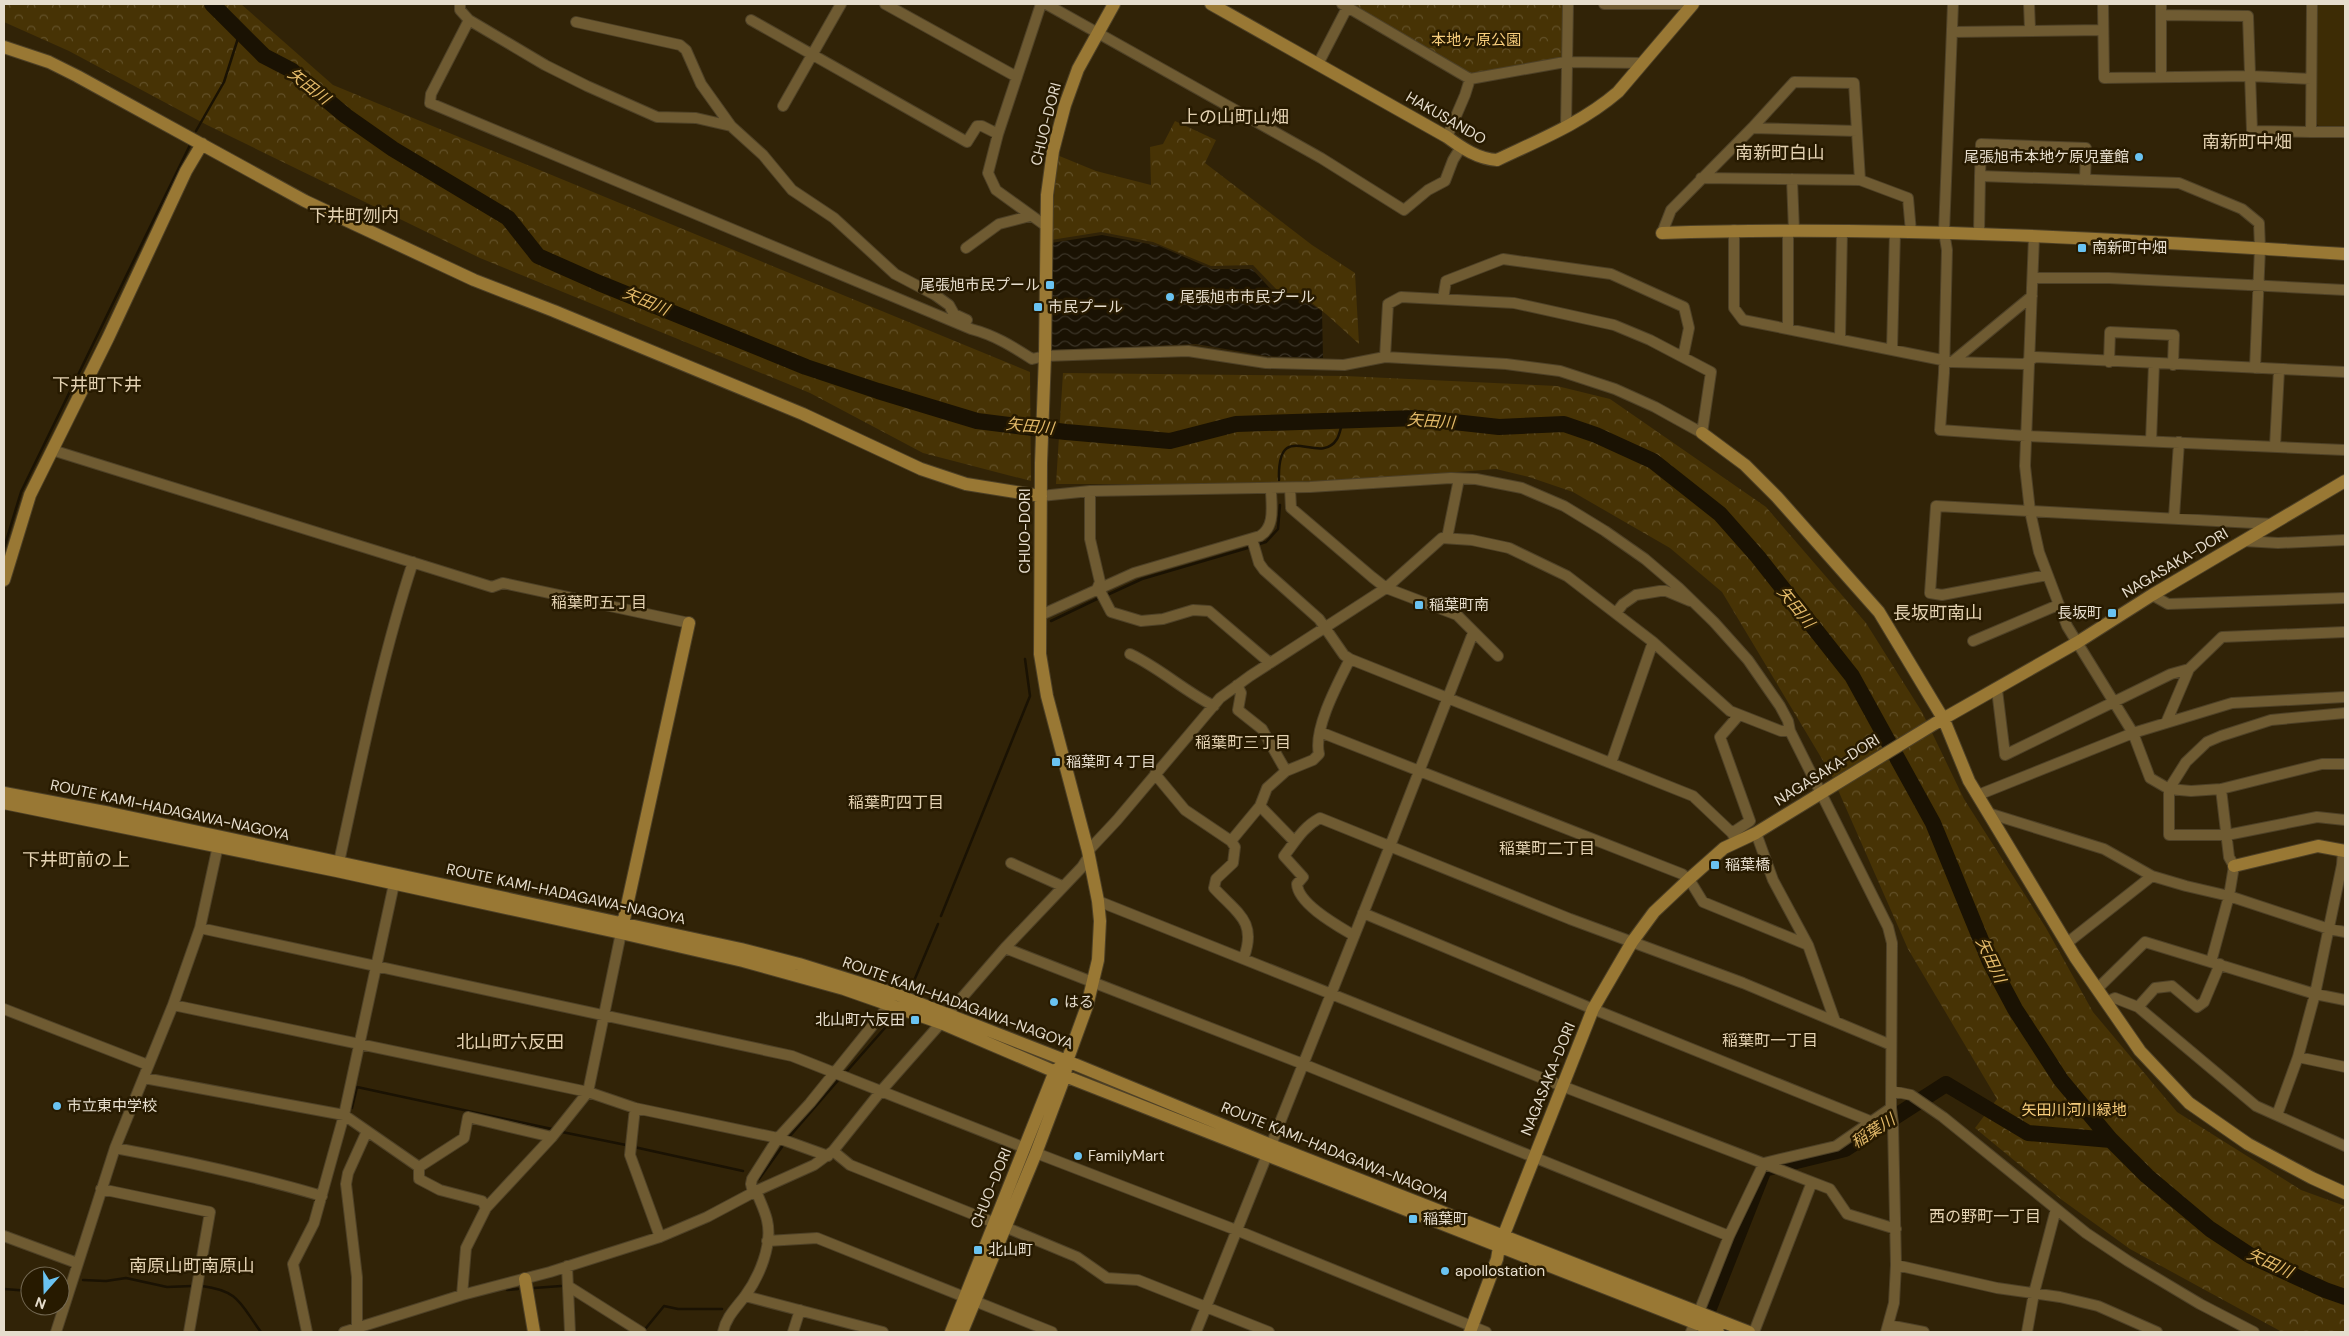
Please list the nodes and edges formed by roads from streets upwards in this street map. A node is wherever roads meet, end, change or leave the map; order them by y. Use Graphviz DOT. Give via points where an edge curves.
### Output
graph roads {
  1 [pos="460,4"];
  2 [pos="841,4"];
  3 [pos="885,4"];
  4 [pos="1041,4"];
  5 [pos="1046,4"];
  6 [pos="1114,4"];
  7 [pos="1211,4"];
  8 [pos="1568,4"];
  9 [pos="1604,4"];
  10 [pos="1692,4"];
  11 [pos="1952,4"];
  12 [pos="2029,4"];
  13 [pos="2103,4"];
  14 [pos="2161,4"];
  15 [pos="2312,4"];
  16 [pos="1347,5"];
  17 [pos="2161,15"];
  18 [pos="469,20"];
  19 [pos="751,20"];
  20 [pos="576,22"];
  21 [pos="2030,30"];
  22 [pos="2102,30"];
  23 [pos="1097,32"];
  24 [pos="1952,32"];
  25 [pos="4,47"];
  26 [pos="813,55"];
  27 [pos="1565,62"];
  28 [pos="1643,63"];
  29 [pos="1318,64"];
  30 [pos="2250,76"];
  31 [pos="1017,77"];
  32 [pos="2161,78"];
  33 [pos="1470,79"];
  34 [pos="2311,79"];
  35 [pos="783,106"];
  36 [pos="731,126"];
  37 [pos="1566,127"];
  38 [pos="1752,128"];
  39 [pos="1857,131"];
  40 [pos="2311,132"];
  41 [pos="2345,132"];
  42 [pos="998,134"];
  43 [pos="1446,137"];
  44 [pos="202,144"];
  45 [pos="1461,147"];
  46 [pos="1980,176"];
  47 [pos="1701,178"];
  48 [pos="1792,179"];
  49 [pos="1860,180"];
  50 [pos="2085,180"];
  51 [pos="1030,216"];
  52 [pos="1046,226"];
  53 [pos="1734,230"];
  54 [pos="1791,231"];
  55 [pos="1842,231"];
  56 [pos="1895,232"];
  57 [pos="1911,232"];
  58 [pos="1944,232"];
  59 [pos="1662,233"];
  60 [pos="1979,234"];
  61 [pos="2034,237"];
  62 [pos="966,248"];
  63 [pos="2260,248"];
  64 [pos="2345,254"];
  65 [pos="2033,278"];
  66 [pos="2257,286"];
  67 [pos="2345,290"];
  68 [pos="2032,296"];
  69 [pos="1443,299"];
  70 [pos="1788,329"];
  71 [pos="988,333"];
  72 [pos="1840,340"];
  73 [pos="1892,350"];
  74 [pos="1045,356"];
  75 [pos="1385,357"];
  76 [pos="1683,357"];
  77 [pos="2030,359"];
  78 [pos="1948,361"];
  79 [pos="2109,362"];
  80 [pos="2154,364"];
  81 [pos="2173,365"];
  82 [pos="2255,368"];
  83 [pos="2279,370"];
  84 [pos="2345,372"];
  85 [pos="1702,433"];
  86 [pos="2026,436"];
  87 [pos="2151,441"];
  88 [pos="2179,442"];
  89 [pos="2275,446"];
  90 [pos="52,450"];
  91 [pos="2345,450"];
  92 [pos="1459,479"];
  93 [pos="2345,481"];
  94 [pos="1271,488"];
  95 [pos="1290,488"];
  96 [pos="1090,491"];
  97 [pos="1041,492"];
  98 [pos="2030,511"];
  99 [pos="2174,517"];
  100 [pos="2273,524"];
  101 [pos="1447,538"];
  102 [pos="2345,540"];
  103 [pos="2244,541"];
  104 [pos="1253,544"];
  105 [pos="412,562"];
  106 [pos="2047,575"];
  107 [pos="4,580"];
  108 [pos="1386,588"];
  109 [pos="1100,593"];
  110 [pos="2152,595"];
  111 [pos="2345,598"];
  112 [pos="1692,601"];
  113 [pos="2058,606"];
  114 [pos="1616,613"];
  115 [pos="1041,614"];
  116 [pos="689,622"];
  117 [pos="1325,627"];
  118 [pos="1473,632"];
  119 [pos="2345,632"];
  120 [pos="1653,642"];
  121 [pos="1973,642"];
  122 [pos="2078,642"];
  123 [pos="1130,654"];
  124 [pos="1498,656"];
  125 [pos="1350,659"];
  126 [pos="1270,663"];
  127 [pos="2189,668"];
  128 [pos="1237,685"];
  129 [pos="1997,690"];
  130 [pos="2345,697"];
  131 [pos="1447,698"];
  132 [pos="2115,700"];
  133 [pos="1214,706"];
  134 [pos="2345,713"];
  135 [pos="1739,715"];
  136 [pos="1939,722"];
  137 [pos="2166,722"];
  138 [pos="1790,731"];
  139 [pos="1320,732"];
  140 [pos="2133,733"];
  141 [pos="1610,763"];
  142 [pos="2345,764"];
  143 [pos="1286,770"];
  144 [pos="1419,770"];
  145 [pos="1155,774"];
  146 [pos="2221,788"];
  147 [pos="2169,789"];
  148 [pos="1824,791"];
  149 [pos="4,793"];
  150 [pos="1978,796"];
  151 [pos="4,803"];
  152 [pos="1260,806"];
  153 [pos="1988,813"];
  154 [pos="2345,820"];
  155 [pos="1756,833"];
  156 [pos="2227,835"];
  157 [pos="1735,838"];
  158 [pos="1231,841"];
  159 [pos="1294,841"];
  160 [pos="219,842"];
  161 [pos="1390,846"];
  162 [pos="2344,851"];
  163 [pos="1088,853"];
  164 [pos="339,862"];
  165 [pos="1012,863"];
  166 [pos="2234,866"];
  167 [pos="2152,876"];
  168 [pos="1689,879"];
  169 [pos="394,884"];
  170 [pos="1062,886"];
  171 [pos="2229,896"];
  172 [pos="1098,901"];
  173 [pos="1363,913"];
  174 [pos="200,928"];
  175 [pos="622,929"];
  176 [pos="2329,929"];
  177 [pos="2345,932"];
  178 [pos="1354,935"];
  179 [pos="1632,942"];
  180 [pos="2066,943"];
  181 [pos="1808,945"];
  182 [pos="1005,948"];
  183 [pos="1244,957"];
  184 [pos="2215,963"];
  185 [pos="377,966"];
  186 [pos="1094,982"];
  187 [pos="2097,989"];
  188 [pos="1331,992"];
  189 [pos="2315,994"];
  190 [pos="2345,1000"];
  191 [pos="2106,1002"];
  192 [pos="890,1004"];
  193 [pos="173,1005"];
  194 [pos="2138,1007"];
  195 [pos="4,1009"];
  196 [pos="1593,1009"];
  197 [pos="604,1014"];
  198 [pos="944,1019"];
  199 [pos="1835,1021"];
  200 [pos="359,1044"];
  201 [pos="1891,1045"];
  202 [pos="2298,1058"];
  203 [pos="1067,1061"];
  204 [pos="1303,1064"];
  205 [pos="148,1065"];
  206 [pos="2345,1067"];
  207 [pos="835,1072"];
  208 [pos="1060,1073"];
  209 [pos="144,1078"];
  210 [pos="1562,1086"];
  211 [pos="881,1091"];
  212 [pos="1892,1091"];
  213 [pos="588,1092"];
  214 [pos="635,1108"];
  215 [pos="1892,1109"];
  216 [pos="344,1115"];
  217 [pos="2277,1115"];
  218 [pos="1870,1121"];
  219 [pos="367,1131"];
  220 [pos="552,1137"];
  221 [pos="778,1138"];
  222 [pos="2345,1146"];
  223 [pos="115,1148"];
  224 [pos="1269,1150"];
  225 [pos="1030,1151"];
  226 [pos="830,1154"];
  227 [pos="1534,1158"];
  228 [pos="1769,1165"];
  229 [pos="419,1167"];
  230 [pos="1812,1182"];
  231 [pos="101,1189"];
  232 [pos="754,1192"];
  233 [pos="2345,1193"];
  234 [pos="322,1196"];
  235 [pos="486,1208"];
  236 [pos="2056,1209"];
  237 [pos="1000,1225"];
  238 [pos="1236,1230"];
  239 [pos="1896,1230"];
  240 [pos="4,1236"];
  241 [pos="660,1236"];
  242 [pos="1729,1236"];
  243 [pos="767,1240"];
  244 [pos="1502,1242"];
  245 [pos="77,1263"];
  246 [pos="1896,1265"];
  247 [pos="567,1266"];
  248 [pos="525,1279"];
  249 [pos="568,1286"];
  250 [pos="2034,1293"];
  251 [pos="462,1295"];
  252 [pos="745,1296"];
  253 [pos="970,1299"];
  254 [pos="1206,1308"];
  255 [pos="800,1310"];
  256 [pos="1694,1323"];
  257 [pos="361,1329"];
  258 [pos="1471,1329"];
  259 [pos="1887,1329"];
  260 [pos="56,1332"];
  261 [pos="189,1332"];
  262 [pos="307,1332"];
  263 [pos="344,1332"];
  264 [pos="534,1332"];
  265 [pos="570,1332"];
  266 [pos="641,1332"];
  267 [pos="723,1332"];
  268 [pos="794,1332"];
  269 [pos="883,1332"];
  270 [pos="951,1332"];
  271 [pos="962,1332"];
  272 [pos="1052,1332"];
  273 [pos="1196,1332"];
  274 [pos="1269,1332"];
  275 [pos="1486,1332"];
  276 [pos="1718,1332"];
  277 [pos="1748,1332"];
  278 [pos="1754,1332"];
  279 [pos="1924,1332"];
  280 [pos="2027,1332"];
  281 [pos="2157,1332"];
  282 [pos="2254,1332"];
  1 -- 18 [label="street" via="460,10"];
  2 -- 26 [label="street"];
  3 -- 31 [label="street"];
  4 -- 31 [label="street"];
  5 -- 23 [label="street"];
  6 -- 23 [label="street, CHUO-DORI"];
  7 -- 29 [label="street, HAKUSANDO"];
  8 -- 27 [label="street"];
  9 -- 10 [label="street"];
  10 -- 28 [label="street, HAKUSANDO"];
  11 -- 24 [label="street"];
  12 -- 21 [label="street"];
  13 -- 22 [label="street"];
  14 -- 17 [label="street"];
  15 -- 34 [label="street"];
  16 -- 29 [label="street"];
  16 -- 33 [label="street"];
  17 -- 30 [label="street" via="2248,16"];
  17 -- 32 [label="street"];
  18 -- 36 [label="street" via="545,65 657,116 696,118"];
  18 -- 71 [label="street" via="431,94 430,103"];
  19 -- 26 [label="street"];
  20 -- 36 [label="street" via="680,45 686,50 701,84"];
  21 -- 22 [label="street"];
  21 -- 24 [label="street"];
  22 -- 32 [label="street" via="2104,78"];
  23 -- 45 [label="street" via="1321,158 1404,210 1445,181"];
  23 -- 52 [label="street, CHUO-DORI" via="1078,69 1062,114 1053,151"];
  24 -- 58 [label="street"];
  25 -- 44 [label="street" via="49,62"];
  26 -- 35 [label="street"];
  26 -- 42 [label="street" via="967,142 977,126"];
  27 -- 28 [label="street"];
  27 -- 33 [label="street"];
  27 -- 37 [label="street"];
  28 -- 37 [label="street, HAKUSANDO" via="1604,104"];
  29 -- 43 [label="street, HAKUSANDO"];
  30 -- 32 [label="street"];
  30 -- 34 [label="street"];
  30 -- 40 [label="street" via="2252,131"];
  31 -- 42 [label="street"];
  33 -- 43 [label="street"];
  34 -- 40 [label="street"];
  36 -- 71 [label="street" via="764,155 792,190 834,218 895,274 935,295 949,305 954,314 983,327"];
  37 -- 45 [label="street, HAKUSANDO" via="1497,160 1486,159"];
  38 -- 39 [label="street"];
  38 -- 39 [label="street" via="1794,82 1854,83"];
  38 -- 47 [label="street"];
  39 -- 49 [label="street"];
  40 -- 41 [label="street"];
  42 -- 51 [label="street" via="988,173 992,183 1006,198"];
  43 -- 45 [label="street, HAKUSANDO"];
  44 -- 90 [label="street"];
  44 -- 97 [label="street" via="305,201 474,280 803,414 921,469 966,484"];
  46 -- 50 [label="street"];
  46 -- 50 [label="street" via="1981,144 2067,147 2086,148"];
  46 -- 60 [label="street"];
  47 -- 48 [label="street"];
  47 -- 59 [label="street" via="1671,210"];
  48 -- 49 [label="street"];
  48 -- 54 [label="street"];
  49 -- 57 [label="street" via="1908,198"];
  50 -- 63 [label="street" via="2180,183 2242,209 2259,222"];
  51 -- 52 [label="street"];
  51 -- 62 [label="street" via="999,224"];
  52 -- 74 [label="street, CHUO-DORI"];
  53 -- 54 [label="street"];
  53 -- 59 [label="street"];
  53 -- 70 [label="street" via="1734,308 1743,320"];
  54 -- 55 [label="street"];
  54 -- 70 [label="street"];
  55 -- 56 [label="street"];
  55 -- 72 [label="street"];
  56 -- 57 [label="street"];
  56 -- 73 [label="street"];
  57 -- 58 [label="street"];
  58 -- 60 [label="street"];
  58 -- 78 [label="street"];
  60 -- 61 [label="street"];
  61 -- 63 [label="street"];
  61 -- 65 [label="street"];
  63 -- 64 [label="street"];
  63 -- 66 [label="street"];
  65 -- 66 [label="street" via="2109,278"];
  65 -- 68 [label="street"];
  66 -- 67 [label="street"];
  66 -- 82 [label="street"];
  68 -- 77 [label="street"];
  68 -- 78 [label="street"];
  69 -- 75 [label="street" via="1401,297 1388,304"];
  69 -- 76 [label="street" via="1514,303 1614,325"];
  69 -- 76 [label="street" via="1446,281 1503,260 1611,274 1684,307 1689,328"];
  70 -- 72 [label="street"];
  71 -- 74 [label="street" via="1032,360"];
  72 -- 73 [label="street"];
  73 -- 78 [label="street"];
  74 -- 75 [label="street" via="1188,351 1266,363 1344,365"];
  74 -- 97 [label="street, CHUO-DORI"];
  75 -- 85 [label="street" via="1506,364 1560,371 1615,389"];
  76 -- 85 [label="street" via="1711,372"];
  77 -- 78 [label="street" via="2024,364"];
  77 -- 79 [label="street"];
  77 -- 86 [label="street"];
  78 -- 86 [label="street" via="1940,430"];
  79 -- 80 [label="street"];
  79 -- 81 [label="street" via="2110,332 2174,335"];
  80 -- 81 [label="street"];
  80 -- 87 [label="street"];
  81 -- 82 [label="street"];
  82 -- 83 [label="street"];
  83 -- 84 [label="street"];
  83 -- 89 [label="street"];
  85 -- 136 [label="street" via="1777,497 1880,612"];
  86 -- 87 [label="street"];
  86 -- 98 [label="street" via="2025,466"];
  87 -- 88 [label="street"];
  88 -- 89 [label="street"];
  88 -- 99 [label="street"];
  89 -- 91 [label="street"];
  90 -- 105 [label="street"];
  90 -- 107 [label="street" via="30,495"];
  92 -- 95 [label="street"];
  92 -- 101 [label="street"];
  92 -- 112 [label="street" via="1522,488 1564,506 1645,559"];
  93 -- 100 [label="street, NAGASAKA-DORI"];
  94 -- 95 [label="street"];
  94 -- 96 [label="street"];
  94 -- 104 [label="street" via="1269,528"];
  95 -- 108 [label="street" via="1291,508"];
  96 -- 97 [label="street"];
  96 -- 109 [label="street" via="1089,526"];
  97 -- 115 [label="street, CHUO-DORI"];
  98 -- 99 [label="street"];
  98 -- 106 [label="street"];
  98 -- 106 [label="street" via="1936,506 1930,593 1942,594"];
  99 -- 100 [label="street"];
  100 -- 103 [label="street, NAGASAKA-DORI"];
  101 -- 108 [label="street" via="1442,538"];
  101 -- 114 [label="street" via="1491,544 1534,559 1567,576"];
  102 -- 103 [label="street"];
  103 -- 110 [label="street, NAGASAKA-DORI"];
  104 -- 109 [label="street" via="1134,573"];
  104 -- 117 [label="street" via="1264,570"];
  105 -- 116 [label="street" via="492,587 503,583"];
  105 -- 164 [label="street" via="393,623"];
  106 -- 113 [label="street"];
  108 -- 117 [label="street"];
  108 -- 118 [label="street" via="1457,615"];
  109 -- 115 [label="street"];
  109 -- 126 [label="street" via="1111,612 1141,620 1163,619 1193,610 1209,611"];
  110 -- 111 [label="street" via="2168,604"];
  110 -- 122 [label="street, NAGASAKA-DORI"];
  112 -- 114 [label="street" via="1660,591 1636,595"];
  112 -- 138 [label="street" via="1748,660 1780,706"];
  113 -- 121 [label="street"];
  113 -- 122 [label="street"];
  114 -- 120 [label="street"];
  115 -- 163 [label="street, CHUO-DORI" via="1040,654 1047,696"];
  116 -- 175 [label="street"];
  117 -- 125 [label="street"];
  117 -- 126 [label="street"];
  118 -- 124 [label="street" via="1482,637"];
  118 -- 131 [label="street"];
  119 -- 127 [label="street" via="2222,637"];
  120 -- 135 [label="street" via="1730,711"];
  120 -- 141 [label="street"];
  122 -- 129 [label="street, NAGASAKA-DORI"];
  122 -- 132 [label="street"];
  123 -- 133 [label="street" via="1155,666"];
  125 -- 131 [label="street"];
  125 -- 139 [label="street"];
  126 -- 128 [label="street"];
  127 -- 132 [label="street"];
  127 -- 137 [label="street"];
  128 -- 133 [label="street"];
  128 -- 143 [label="street" via="1241,693 1238,710 1262,729"];
  129 -- 132 [label="street" via="2005,755"];
  129 -- 136 [label="street, NAGASAKA-DORI"];
  130 -- 137 [label="street" via="2232,703"];
  131 -- 141 [label="street"];
  131 -- 144 [label="street"];
  132 -- 140 [label="street"];
  133 -- 145 [label="street"];
  134 -- 147 [label="street" via="2271,720 2207,742 2186,762"];
  135 -- 138 [label="street" via="1781,731"];
  135 -- 157 [label="street" via="1720,737 1750,820"];
  136 -- 148 [label="street, NAGASAKA-DORI"];
  136 -- 150 [label="street"];
  137 -- 140 [label="street"];
  138 -- 148 [label="street"];
  139 -- 143 [label="street" via="1319,754 1313,760"];
  139 -- 144 [label="street"];
  140 -- 147 [label="street" via="2150,778"];
  140 -- 150 [label="street"];
  141 -- 157 [label="street" via="1694,796"];
  142 -- 146 [label="street" via="2322,764"];
  143 -- 152 [label="street" via="1267,788"];
  144 -- 161 [label="street"];
  144 -- 168 [label="street"];
  145 -- 158 [label="street" via="1185,810"];
  145 -- 163 [label="street"];
  146 -- 147 [label="street"];
  146 -- 156 [label="street"];
  147 -- 156 [label="street" via="2169,835"];
  148 -- 155 [label="street, NAGASAKA-DORI"];
  148 -- 201 [label="street" via="1888,927 1892,943"];
  149 -- 160 [label="street, ROUTE KAMI-HADAGAWA-NAGOYA" via="110,812"];
  150 -- 153 [label="street"];
  151 -- 160 [label="street, ROUTE KAMI-HADAGAWA-NAGOYA"];
  152 -- 158 [label="street"];
  152 -- 159 [label="street"];
  153 -- 167 [label="street" via="2104,849"];
  153 -- 180 [label="street"];
  154 -- 156 [label="street" via="2311,818"];
  155 -- 157 [label="street, NAGASAKA-DORI"];
  155 -- 181 [label="street" via="1773,880"];
  156 -- 166 [label="street" via="2229,857"];
  157 -- 168 [label="street, NAGASAKA-DORI"];
  158 -- 183 [label="street" via="1235,847 1235,859 1216,879 1214,888 1246,924 1250,936"];
  159 -- 161 [label="street" via="1320,818"];
  159 -- 178 [label="street" via="1284,856 1303,877 1297,889 1315,910"];
  160 -- 164 [label="street, ROUTE KAMI-HADAGAWA-NAGOYA"];
  160 -- 169 [label="street, ROUTE KAMI-HADAGAWA-NAGOYA"];
  160 -- 174 [label="street"];
  161 -- 173 [label="street"];
  161 -- 179 [label="street"];
  162 -- 166 [label="street" via="2318,846"];
  162 -- 176 [label="street"];
  163 -- 170 [label="street" via="1082,867"];
  163 -- 172 [label="street, CHUO-DORI"];
  164 -- 175 [label="street, ROUTE KAMI-HADAGAWA-NAGOYA"];
  165 -- 170 [label="street"];
  166 -- 171 [label="street"];
  167 -- 171 [label="street"];
  167 -- 180 [label="street"];
  168 -- 179 [label="street, NAGASAKA-DORI" via="1654,912"];
  168 -- 181 [label="street" via="1702,902"];
  169 -- 175 [label="street, ROUTE KAMI-HADAGAWA-NAGOYA"];
  169 -- 185 [label="street"];
  170 -- 182 [label="street"];
  171 -- 176 [label="street"];
  171 -- 184 [label="street"];
  172 -- 183 [label="street"];
  172 -- 186 [label="street, CHUO-DORI" via="1100,921"];
  173 -- 178 [label="street"];
  173 -- 196 [label="street"];
  174 -- 185 [label="street"];
  174 -- 193 [label="street"];
  175 -- 192 [label="street, ROUTE KAMI-HADAGAWA-NAGOYA" via="794,974"];
  175 -- 197 [label="street"];
  175 -- 198 [label="street, ROUTE KAMI-HADAGAWA-NAGOYA" via="741,948 800,964 898,995"];
  176 -- 177 [label="street"];
  176 -- 189 [label="street"];
  178 -- 188 [label="street"];
  179 -- 196 [label="street, NAGASAKA-DORI"];
  179 -- 199 [label="street"];
  180 -- 187 [label="street"];
  181 -- 199 [label="street"];
  182 -- 186 [label="street"];
  182 -- 198 [label="street"];
  183 -- 188 [label="street"];
  184 -- 187 [label="street" via="2145,942"];
  184 -- 189 [label="street"];
  184 -- 194 [label="street" via="2204,1002 2197,1007 2172,986 2155,988"];
  185 -- 197 [label="street"];
  185 -- 200 [label="street"];
  186 -- 203 [label="street, CHUO-DORI"];
  186 -- 204 [label="street"];
  187 -- 191 [label="street"];
  188 -- 204 [label="street"];
  188 -- 210 [label="street"];
  189 -- 190 [label="street"];
  189 -- 202 [label="street"];
  191 -- 194 [label="street" via="2116,998"];
  191 -- 233 [label="street" via="2140,1051 2189,1103 2248,1144"];
  192 -- 198 [label="street, ROUTE KAMI-HADAGAWA-NAGOYA"];
  192 -- 207 [label="street"];
  193 -- 200 [label="street"];
  193 -- 205 [label="street"];
  194 -- 217 [label="street" via="2256,1106"];
  195 -- 205 [label="street"];
  196 -- 210 [label="street, NAGASAKA-DORI"];
  196 -- 218 [label="street"];
  197 -- 207 [label="street" via="792,1056"];
  197 -- 213 [label="street"];
  198 -- 203 [label="street, ROUTE KAMI-HADAGAWA-NAGOYA"];
  198 -- 208 [label="street, ROUTE KAMI-HADAGAWA-NAGOYA"];
  198 -- 211 [label="street"];
  199 -- 201 [label="street"];
  200 -- 213 [label="street"];
  200 -- 216 [label="street"];
  201 -- 212 [label="street"];
  202 -- 206 [label="street"];
  202 -- 217 [label="street"];
  203 -- 208 [label="street, CHUO-DORI"];
  203 -- 224 [label="street, ROUTE KAMI-HADAGAWA-NAGOYA"];
  204 -- 224 [label="street"];
  204 -- 227 [label="street"];
  205 -- 209 [label="street"];
  207 -- 211 [label="street"];
  207 -- 221 [label="street"];
  208 -- 224 [label="street, ROUTE KAMI-HADAGAWA-NAGOYA"];
  208 -- 225 [label="street, CHUO-DORI"];
  209 -- 216 [label="street"];
  209 -- 223 [label="street"];
  210 -- 227 [label="street, NAGASAKA-DORI"];
  210 -- 228 [label="street"];
  211 -- 225 [label="street"];
  211 -- 226 [label="street"];
  212 -- 215 [label="street"];
  212 -- 236 [label="street" via="1911,1095 1925,1104"];
  213 -- 214 [label="street"];
  213 -- 220 [label="street"];
  214 -- 221 [label="street"];
  214 -- 241 [label="street" via="630,1155"];
  215 -- 218 [label="street"];
  215 -- 239 [label="street"];
  216 -- 219 [label="street"];
  216 -- 234 [label="street"];
  217 -- 222 [label="street"];
  218 -- 228 [label="street" via="1836,1146"];
  219 -- 229 [label="street"];
  219 -- 257 [label="street" via="346,1184"];
  220 -- 229 [label="street" via="468,1117 464,1138"];
  220 -- 235 [label="street"];
  221 -- 226 [label="street"];
  221 -- 232 [label="street" via="752,1178"];
  223 -- 231 [label="street"];
  223 -- 234 [label="street" via="186,1161"];
  224 -- 238 [label="street"];
  224 -- 244 [label="street, ROUTE KAMI-HADAGAWA-NAGOYA"];
  225 -- 237 [label="street, CHUO-DORI"];
  225 -- 238 [label="street"];
  226 -- 232 [label="street" via="814,1166"];
  226 -- 237 [label="street"];
  227 -- 242 [label="street"];
  227 -- 244 [label="street, NAGASAKA-DORI"];
  228 -- 230 [label="street"];
  228 -- 242 [label="street"];
  229 -- 235 [label="street" via="419,1179 440,1190 482,1201"];
  230 -- 239 [label="street" via="1830,1189 1848,1214"];
  230 -- 278 [label="street"];
  231 -- 245 [label="street"];
  231 -- 261 [label="street" via="210,1212"];
  232 -- 241 [label="street" via="707,1217"];
  232 -- 243 [label="street" via="768,1222"];
  234 -- 262 [label="street" via="314,1223 293,1264"];
  235 -- 251 [label="street" via="466,1248"];
  236 -- 250 [label="street"];
  236 -- 282 [label="street" via="2128,1261"];
  237 -- 253 [label="street, CHUO-DORI"];
  237 -- 254 [label="street" via="1077,1257 1108,1278 1138,1280"];
  238 -- 254 [label="street"];
  238 -- 258 [label="street"];
  239 -- 246 [label="street"];
  240 -- 245 [label="street"];
  241 -- 247 [label="street"];
  242 -- 256 [label="street"];
  243 -- 252 [label="street" via="761,1268"];
  243 -- 253 [label="street" via="817,1238"];
  244 -- 256 [label="street, ROUTE KAMI-HADAGAWA-NAGOYA"];
  244 -- 258 [label="street, NAGASAKA-DORI"];
  245 -- 260 [label="street"];
  246 -- 250 [label="street"];
  246 -- 259 [label="street" via="1894,1303"];
  247 -- 248 [label="street"];
  247 -- 249 [label="street"];
  248 -- 251 [label="street"];
  248 -- 264 [label="street"];
  249 -- 265 [label="street"];
  249 -- 266 [label="street"];
  250 -- 280 [label="street"];
  250 -- 281 [label="street" via="2098,1306"];
  251 -- 257 [label="street" via="373,1322"];
  252 -- 255 [label="street"];
  252 -- 267 [label="street" via="729,1316"];
  253 -- 270 [label="street, CHUO-DORI"];
  253 -- 271 [label="street, CHUO-DORI"];
  253 -- 272 [label="street"];
  254 -- 273 [label="street"];
  254 -- 274 [label="street"];
  255 -- 268 [label="street"];
  255 -- 269 [label="street"];
  256 -- 276 [label="street, ROUTE KAMI-HADAGAWA-NAGOYA"];
  256 -- 277 [label="street, ROUTE KAMI-HADAGAWA-NAGOYA"];
  257 -- 263 [label="street"];
  258 -- 275 [label="street"];
  259 -- 279 [label="street"];
}
